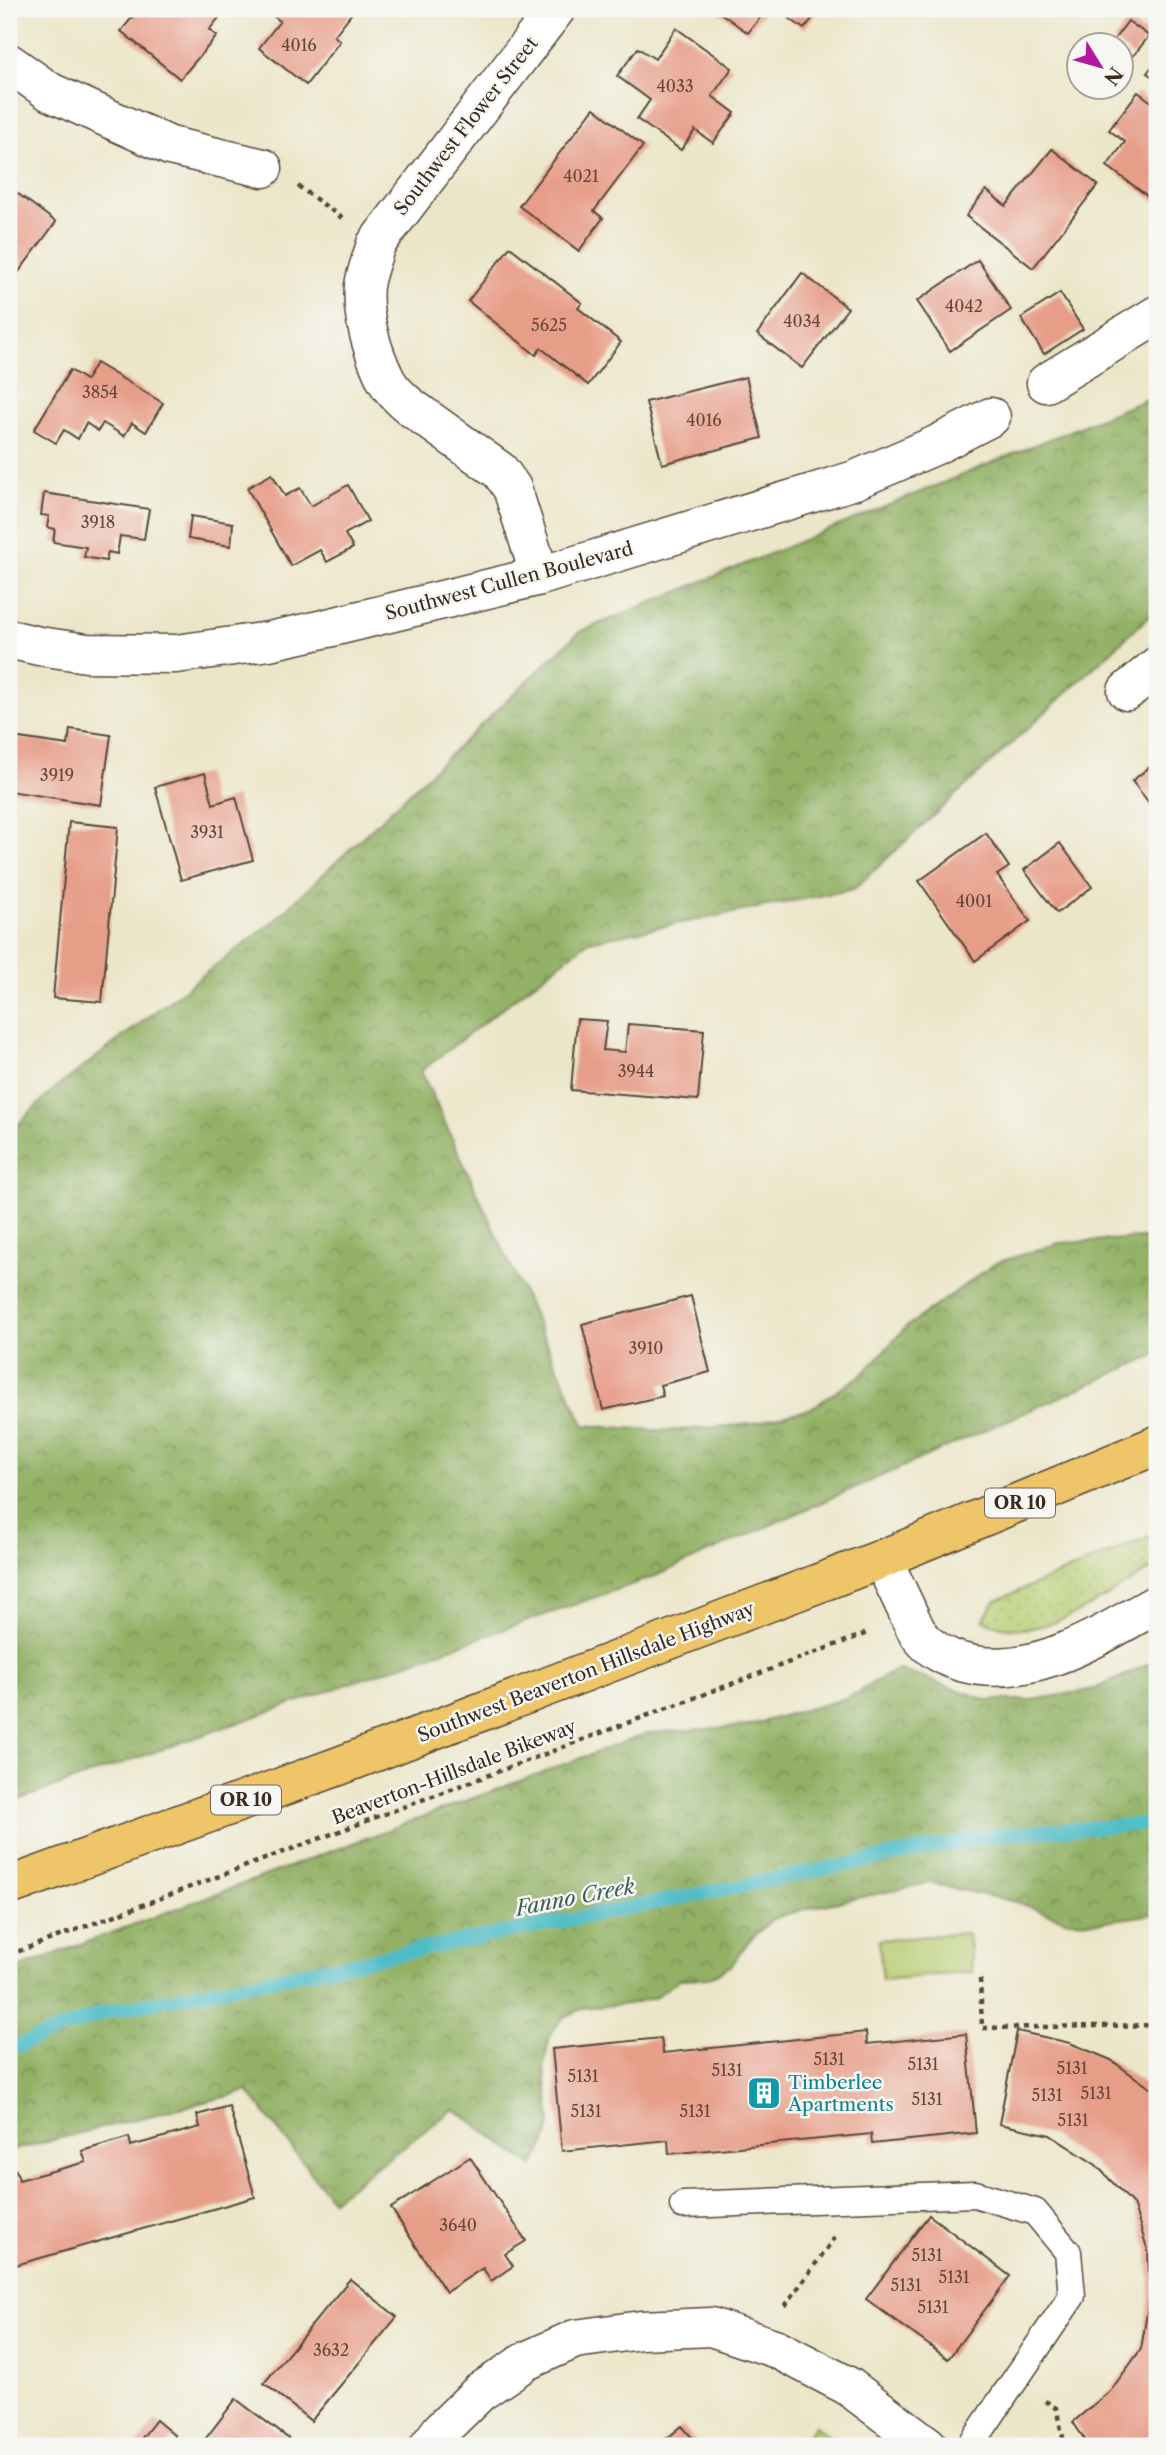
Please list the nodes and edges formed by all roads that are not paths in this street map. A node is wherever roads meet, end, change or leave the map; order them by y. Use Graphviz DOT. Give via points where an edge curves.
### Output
graph roads {
  1 [pos="556,9"];
  2 [pos="9,63"];
  3 [pos="263,168"];
  4 [pos="1157,315"];
  5 [pos="1046,383"];
  6 [pos="991,417"];
  7 [pos="540,576"];
  8 [pos="9,639"];
  9 [pos="1157,666"];
  10 [pos="1127,691"];
  11 [pos="1157,1446"];
  12 [pos="882,1559"];
  13 [pos="1157,1604"];
  14 [pos="9,1886"];
  15 [pos="683,2205"];
  16 [pos="429,2446"];
  17 [pos="928,2446"];
  18 [pos="970,2446"];
  1 -- 7 [label="street, Southwest Flower Street" via="376,244 364,287 377,358 387,382 412,408 500,471 512,488"];
  2 -- 3 [label="street" via="50,92 170,146"];
  4 -- 5 [label="street"];
  6 -- 7 [label="street, Southwest Cullen Boulevard" via="855,480"];
  7 -- 8 [label="street, Southwest Cullen Boulevard" via="220,650 87,653"];
  9 -- 10 [label="street"];
  11 -- 12 [label="main road, Southwest Beaverton Hillsdale Highway / OR 10"];
  12 -- 13 [label="street" via="922,1639 952,1659 975,1666 1000,1668 1060,1654"];
  12 -- 14 [label="main road, Southwest Beaverton Hillsdale Highway / OR 10"];
  15 -- 18 [label="lane" via="975,2194 1035,2213 1068,2252 1072,2296"];
  16 -- 17 [label="street" via="480,2392 526,2361 575,2339 711,2327 777,2349 848,2386"];
}
